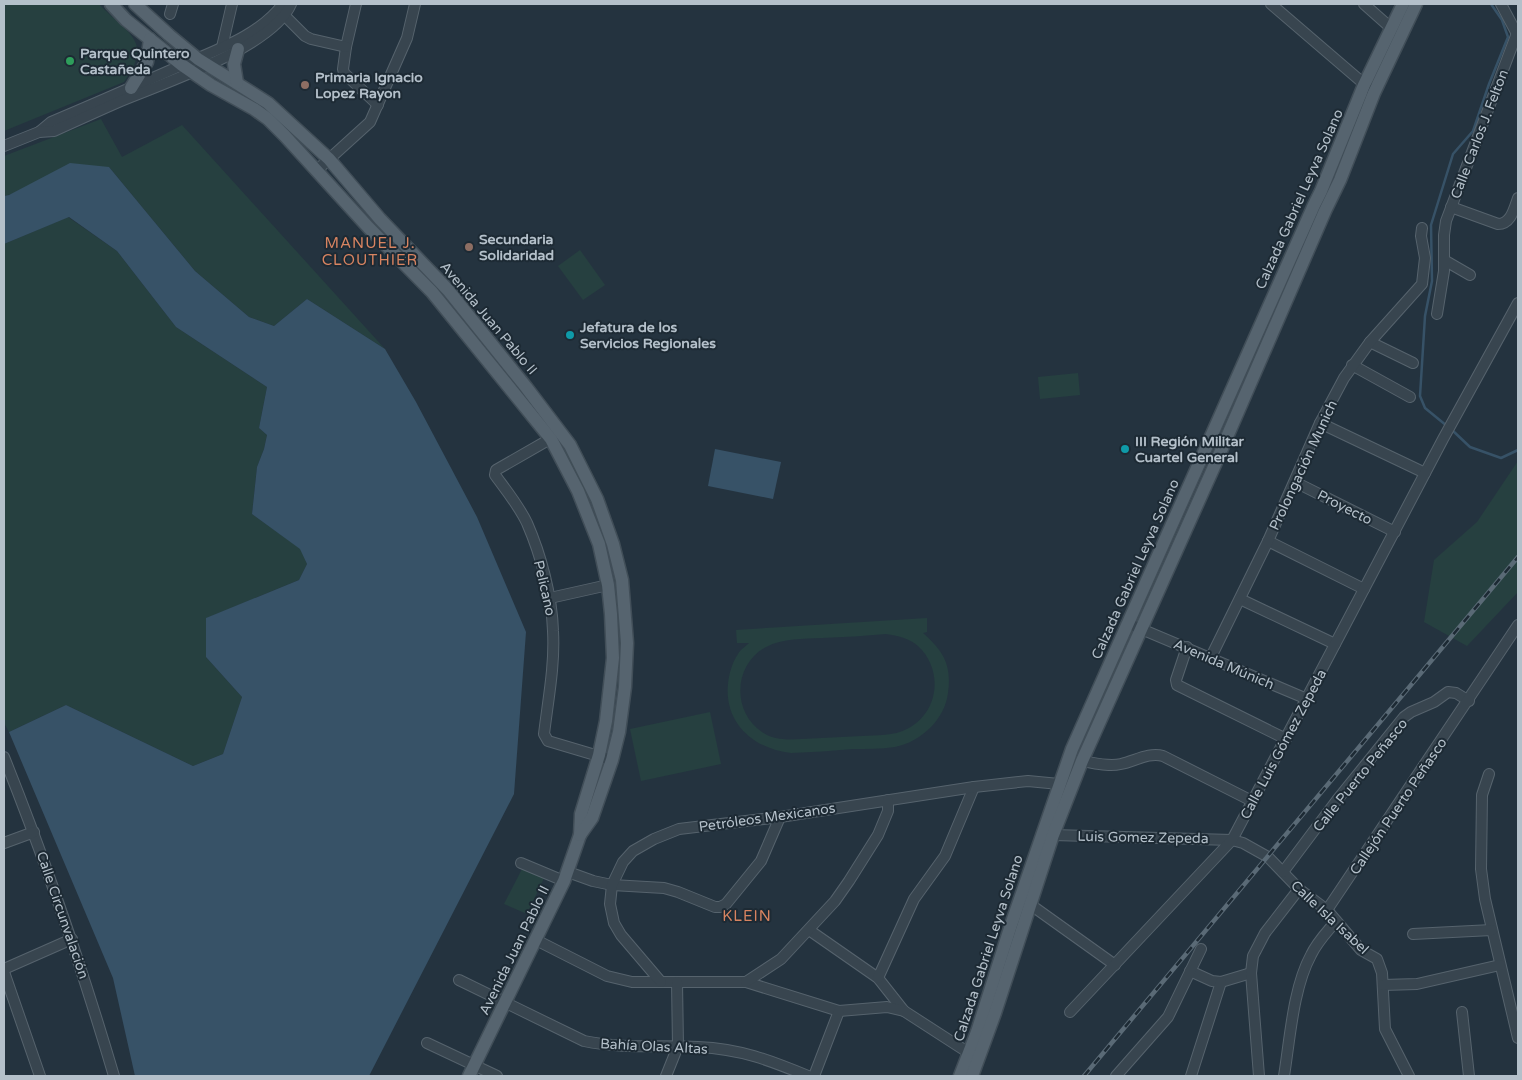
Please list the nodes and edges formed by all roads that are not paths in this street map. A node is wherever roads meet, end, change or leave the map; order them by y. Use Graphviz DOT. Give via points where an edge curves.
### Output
graph roads {
  1 [pos="111,4"];
  2 [pos="135,4"];
  3 [pos="232,4"];
  4 [pos="283,4"];
  5 [pos="291,4"];
  6 [pos="356,4"];
  7 [pos="415,4"];
  8 [pos="1271,4"];
  9 [pos="1364,4"];
  10 [pos="1403,4"];
  11 [pos="1416,4"];
  12 [pos="1500,4"];
  13 [pos="285,16"];
  14 [pos="1391,28"];
  15 [pos="1518,35"];
  16 [pos="150,39"];
  17 [pos="222,47"];
  18 [pos="346,47"];
  19 [pos="238,49"];
  20 [pos="203,62"];
  21 [pos="187,68"];
  22 [pos="237,83"];
  23 [pos="131,88"];
  24 [pos="1369,89"];
  25 [pos="378,105"];
  26 [pos="39,132"];
  27 [pos="4,146"];
  28 [pos="328,159"];
  29 [pos="316,170"];
  30 [pos="1518,198"];
  31 [pos="1451,207"];
  32 [pos="1319,208"];
  33 [pos="1422,228"];
  34 [pos="401,241"];
  35 [pos="391,249"];
  36 [pos="1444,260"];
  37 [pos="1470,275"];
  38 [pos="1518,303"];
  39 [pos="1437,314"];
  40 [pos="1370,342"];
  41 [pos="1413,363"];
  42 [pos="1352,365"];
  43 [pos="1242,368"];
  44 [pos="1254,373"];
  45 [pos="1410,396"];
  46 [pos="1320,423"];
  47 [pos="556,436"];
  48 [pos="1426,473"];
  49 [pos="1295,482"];
  50 [pos="1395,532"];
  51 [pos="1268,541"];
  52 [pos="608,585"];
  53 [pos="1364,589"];
  54 [pos="550,598"];
  55 [pos="1240,599"];
  56 [pos="1127,623"];
  57 [pos="1518,625"];
  58 [pos="1142,629"];
  59 [pos="1335,644"];
  60 [pos="1187,648"];
  61 [pos="1212,657"];
  62 [pos="1306,699"];
  63 [pos="1469,701"];
  64 [pos="1286,739"];
  65 [pos="599,755"];
  66 [pos="4,757"];
  67 [pos="612,760"];
  68 [pos="1082,761"];
  69 [pos="1489,774"];
  70 [pos="1059,784"];
  71 [pos="974,787"];
  72 [pos="888,800"];
  73 [pos="1252,802"];
  74 [pos="780,817"];
  75 [pos="34,832"];
  76 [pos="580,835"];
  77 [pos="1053,835"];
  78 [pos="1232,840"];
  79 [pos="4,844"];
  80 [pos="521,863"];
  81 [pos="1284,872"];
  82 [pos="566,876"];
  83 [pos="612,885"];
  84 [pos="1299,889"];
  85 [pos="1031,905"];
  86 [pos="1327,910"];
  87 [pos="1336,921"];
  88 [pos="809,930"];
  89 [pos="1492,930"];
  90 [pos="1414,934"];
  91 [pos="72,939"];
  92 [pos="536,940"];
  93 [pos="1201,949"];
  94 [pos="1115,965"];
  95 [pos="1500,965"];
  96 [pos="4,970"];
  97 [pos="1190,971"];
  98 [pos="1251,973"];
  99 [pos="878,978"];
  100 [pos="459,980"];
  101 [pos="661,982"];
  102 [pos="677,982"];
  103 [pos="746,982"];
  104 [pos="1221,982"];
  105 [pos="1383,985"];
  106 [pos="505,1003"];
  107 [pos="839,1011"];
  108 [pos="904,1011"];
  109 [pos="1070,1012"];
  110 [pos="1462,1012"];
  111 [pos="1518,1038"];
  112 [pos="427,1043"];
  113 [pos="678,1046"];
  114 [pos="969,1053"];
  115 [pos="471,1071"];
  116 [pos="40,1076"];
  117 [pos="114,1076"];
  118 [pos="497,1076"];
  119 [pos="666,1076"];
  120 [pos="808,1076"];
  121 [pos="814,1076"];
  122 [pos="960,1076"];
  123 [pos="972,1076"];
  124 [pos="1116,1076"];
  125 [pos="1190,1076"];
  126 [pos="1259,1076"];
  127 [pos="1284,1076"];
  128 [pos="1409,1076"];
  129 [pos="1469,1076"];
  1 -- 16 [label="main road, Avenida Juan Pablo II"];
  2 -- 20 [label="main road, Avenida Juan Pablo II"];
  3 -- 17 [label="street"];
  4 -- 17 [label="street" via="262,26"];
  5 -- 13 [label="street"];
  6 -- 18 [label="street"];
  7 -- 25 [label="street" via="407,38"];
  8 -- 24 [label="street"];
  9 -- 14 [label="street"];
  10 -- 14 [label="main road, Calzada Gabriel Leyva Solano"];
  11 -- 24 [label="main road, Calzada Gabriel Leyva Solano"];
  12 -- 15 [label="street"];
  13 -- 18 [label="street" via="304,36"];
  13 -- 19 [label="street" via="268,31"];
  14 -- 24 [label="main road, Calzada Gabriel Leyva Solano"];
  15 -- 31 [label="street, Calle Carlos J. Felton"];
  16 -- 21 [label="main road, Avenida Juan Pablo II"];
  16 -- 23 [label="main road" via="147,62"];
  17 -- 20 [label="street"];
  18 -- 25 [label="street" via="344,73"];
  19 -- 20 [label="street"];
  19 -- 22 [label="main road" via="234,64"];
  20 -- 21 [label="street"];
  20 -- 22 [label="main road, Avenida Juan Pablo II"];
  21 -- 23 [label="street"];
  21 -- 26 [label="street" via="54,131"];
  21 -- 29 [label="main road, Avenida Juan Pablo II" via="268,120"];
  22 -- 28 [label="main road, Avenida Juan Pablo II" via="277,111"];
  23 -- 26 [label="street" via="51,122"];
  24 -- 32 [label="main road, Calzada Gabriel Leyva Solano" via="1340,180"];
  25 -- 28 [label="street" via="370,122"];
  26 -- 27 [label="street"];
  28 -- 29 [label="street"];
  28 -- 34 [label="main road, Avenida Juan Pablo II"];
  29 -- 35 [label="main road, Avenida Juan Pablo II"];
  30 -- 31 [label="street" via="1510,218 1503,224"];
  31 -- 36 [label="street, Calle Carlos J. Felton" via="1444,236"];
  32 -- 43 [label="main road, Calzada Gabriel Leyva Solano"];
  32 -- 44 [label="main road, Calzada Gabriel Leyva Solano"];
  33 -- 40 [label="street, Prolongación Munich" via="1425,262 1422,284"];
  34 -- 35 [label="main road"];
  34 -- 47 [label="main road, Avenida Juan Pablo II" via="448,290"];
  35 -- 47 [label="main road, Avenida Juan Pablo II" via="438,298"];
  36 -- 37 [label="street"];
  36 -- 39 [label="street, Calle Carlos J. Felton"];
  38 -- 48 [label="street, Calle Luis Gómez Zepeda"];
  40 -- 41 [label="street"];
  40 -- 42 [label="street, Prolongación Munich"];
  42 -- 45 [label="street"];
  42 -- 46 [label="street, Prolongación Munich"];
  43 -- 44 [label="street"];
  43 -- 56 [label="main road, Calzada Gabriel Leyva Solano"];
  44 -- 58 [label="main road, Calzada Gabriel Leyva Solano"];
  46 -- 48 [label="street"];
  46 -- 49 [label="street, Prolongación Munich"];
  47 -- 52 [label="main road, Avenida Juan Pablo II" via="590,518"];
  47 -- 54 [label="street, Pelicano" via="494,472 526,522"];
  47 -- 67 [label="main road, Avenida Juan Pablo II" via="597,499 614,544 622,580 627,643 625,687"];
  48 -- 50 [label="street, Calle Luis Gómez Zepeda"];
  49 -- 50 [label="street, Proyecto"];
  49 -- 51 [label="street, Prolongación Munich"];
  50 -- 53 [label="street, Calle Luis Gómez Zepeda"];
  51 -- 53 [label="street"];
  51 -- 55 [label="street, Prolongación Munich"];
  52 -- 54 [label="street"];
  52 -- 65 [label="main road, Avenida Juan Pablo II" via="612,658"];
  53 -- 59 [label="street, Calle Luis Gómez Zepeda"];
  54 -- 65 [label="street, Pelicano" via="553,658 544,734 548,741"];
  55 -- 59 [label="street"];
  55 -- 61 [label="street, Prolongación Munich"];
  56 -- 58 [label="street, Avenida Múnich"];
  56 -- 70 [label="main road, Calzada Gabriel Leyva Solano"];
  57 -- 63 [label="street, Callejón Puerto Peñasco"];
  58 -- 60 [label="street, Avenida Múnich"];
  58 -- 68 [label="main road, Calzada Gabriel Leyva Solano"];
  59 -- 62 [label="street, Calle Luis Gómez Zepeda"];
  60 -- 61 [label="street, Avenida Múnich"];
  60 -- 64 [label="street" via="1177,684"];
  61 -- 62 [label="street, Avenida Múnich"];
  62 -- 64 [label="street, Calle Luis Gómez Zepeda"];
  63 -- 81 [label="street, Calle Puerto Peñasco" via="1448,692 1411,712 1400,722"];
  63 -- 86 [label="street, Callejón Puerto Peñasco"];
  64 -- 73 [label="street, Calle Luis Gómez Zepeda"];
  65 -- 67 [label="street, Pelicano"];
  65 -- 76 [label="main road, Avenida Juan Pablo II" via="581,814"];
  66 -- 75 [label="street, Calle Circunvalación"];
  67 -- 76 [label="main road, Avenida Juan Pablo II" via="592,818"];
  68 -- 73 [label="street" via="1114,765 1156,754"];
  68 -- 77 [label="main road, Calzada Gabriel Leyva Solano"];
  69 -- 89 [label="street" via="1482,795 1482,869"];
  70 -- 71 [label="street, Petróleos Mexicanos" via="1028,781"];
  70 -- 114 [label="main road, Calzada Gabriel Leyva Solano"];
  71 -- 72 [label="street, Petróleos Mexicanos"];
  71 -- 99 [label="street" via="949,850 914,899"];
  72 -- 74 [label="street, Petróleos Mexicanos"];
  72 -- 88 [label="street" via="888,811 878,835 849,881"];
  73 -- 78 [label="street, Calle Luis Gómez Zepeda"];
  74 -- 83 [label="street, Petróleos Mexicanos" via="680,828 654,838 628,856"];
  74 -- 83 [label="street" via="761,861 720,907 664,888"];
  75 -- 79 [label="street"];
  75 -- 91 [label="street, Calle Circunvalación"];
  76 -- 82 [label="main road, Avenida Juan Pablo II"];
  77 -- 78 [label="street, Luis Gomez Zepeda"];
  77 -- 85 [label="main road, Calzada Gabriel Leyva Solano"];
  78 -- 81 [label="street, Calle Isla Isabel" via="1261,853"];
  78 -- 94 [label="street, Calle Luis Gómez Zepeda"];
  80 -- 82 [label="street"];
  81 -- 84 [label="street, Calle Isla Isabel"];
  82 -- 83 [label="street"];
  82 -- 92 [label="main road, Avenida Juan Pablo II"];
  83 -- 101 [label="street, Petróleos Mexicanos" via="610,904 621,935"];
  84 -- 86 [label="street, Calle Isla Isabel"];
  84 -- 98 [label="street" via="1261,941 1253,956"];
  85 -- 94 [label="street"];
  85 -- 123 [label="main road, Calzada Gabriel Leyva Solano"];
  86 -- 87 [label="street, Calle Isla Isabel"];
  87 -- 105 [label="street, Calle Isla Isabel" via="1362,950 1377,959"];
  87 -- 127 [label="street" via="1316,946 1303,974"];
  88 -- 99 [label="street"];
  88 -- 103 [label="street" via="782,959"];
  89 -- 90 [label="street"];
  89 -- 95 [label="street"];
  91 -- 96 [label="street"];
  91 -- 117 [label="street, Calle Circunvalación"];
  92 -- 101 [label="street" via="607,976 632,982"];
  92 -- 106 [label="main road, Avenida Juan Pablo II"];
  93 -- 97 [label="street"];
  94 -- 109 [label="street, Calle Luis Gómez Zepeda"];
  95 -- 105 [label="street" via="1417,984"];
  95 -- 111 [label="street"];
  96 -- 116 [label="street"];
  97 -- 104 [label="street"];
  97 -- 124 [label="street" via="1168,1017"];
  98 -- 104 [label="street"];
  98 -- 126 [label="street"];
  99 -- 108 [label="street"];
  100 -- 106 [label="street, Bahía Olas Altas"];
  101 -- 102 [label="street"];
  102 -- 103 [label="street"];
  102 -- 113 [label="street"];
  103 -- 107 [label="street"];
  104 -- 125 [label="street"];
  105 -- 128 [label="street, Calle Isla Isabel" via="1385,1029"];
  106 -- 113 [label="street, Bahía Olas Altas" via="584,1041 602,1045"];
  106 -- 115 [label="main road, Avenida Juan Pablo II"];
  107 -- 108 [label="street" via="886,1007"];
  107 -- 121 [label="street"];
  108 -- 114 [label="street"];
  110 -- 129 [label="street"];
  112 -- 115 [label="street"];
  113 -- 119 [label="street"];
  113 -- 120 [label="street, Bahía Olas Altas" via="740,1052"];
  114 -- 122 [label="main road, Calzada Gabriel Leyva Solano"];
  115 -- 118 [label="street"];
}
